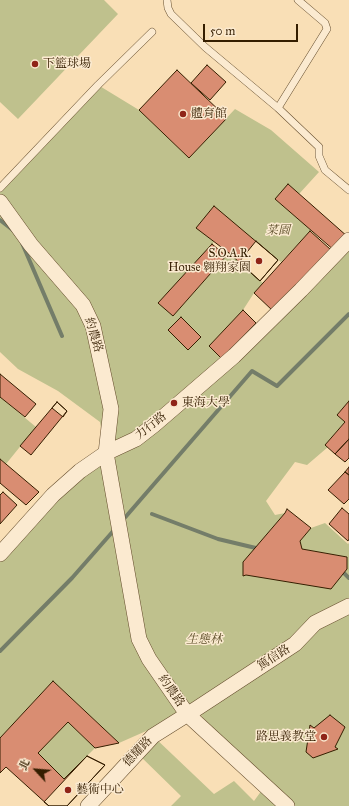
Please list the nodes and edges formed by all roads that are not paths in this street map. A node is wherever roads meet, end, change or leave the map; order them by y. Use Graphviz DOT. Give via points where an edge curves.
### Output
graph roads {
  1 [pos="167,0"];
  2 [pos="298,0"];
  3 [pos="152,32"];
  4 [pos="278,108"];
  5 [pos="0,188"];
  6 [pos="349,190"];
  7 [pos="0,202"];
  8 [pos="349,240"];
  9 [pos="106,453"];
  10 [pos="0,554"];
  11 [pos="349,606"];
  12 [pos="192,712"];
  13 [pos="88,806"];
  14 [pos="287,806"];
  1 -- 4 [label="lane" via="171,14 205,47"];
  2 -- 4 [label="lane" via="325,22 327,29"];
  3 -- 5 [label="lane"];
  4 -- 6 [label="lane" via="319,147 319,156 325,170"];
  7 -- 9 [label="street, 約農路" via="31,245 83,305 93,326 111,409"];
  8 -- 9 [label="street, 力行路" via="234,356 136,439"];
  9 -- 10 [label="street, 力行路" via="80,471 53,495"];
  9 -- 12 [label="street, 約農路" via="139,639 149,659"];
  11 -- 12 [label="street, 篤信路" via="315,623 295,644"];
  12 -- 13 [label="street, 德耀路" via="153,736"];
  12 -- 14 [label="street, 約農路"];
}
